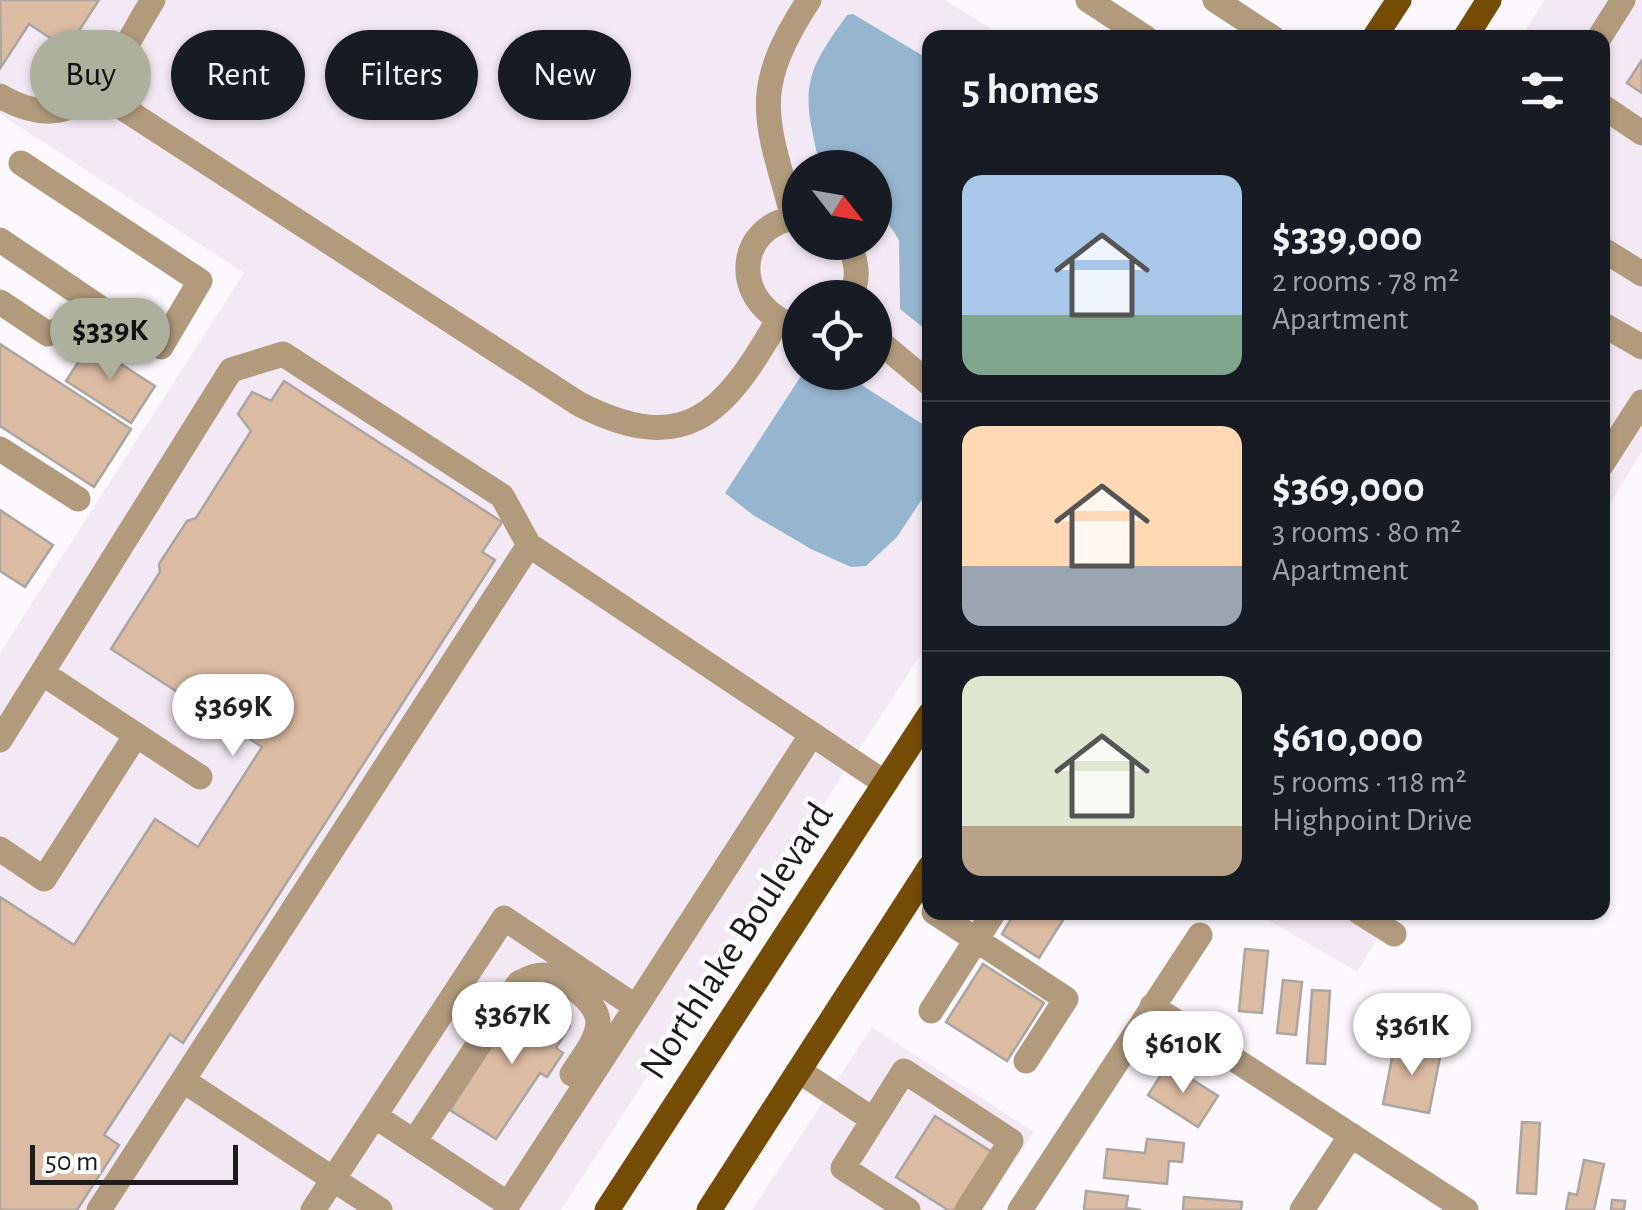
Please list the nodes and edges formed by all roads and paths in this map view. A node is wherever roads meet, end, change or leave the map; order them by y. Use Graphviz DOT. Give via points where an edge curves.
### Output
graph roads {
  1 [pos="153,0"];
  2 [pos="809,0"];
  3 [pos="1088,0"];
  4 [pos="1215,0"];
  5 [pos="1398,0"];
  6 [pos="1489,0"];
  7 [pos="1623,0"];
  8 [pos="134,30"];
  9 [pos="1134,30"];
  10 [pos="1261,30"];
  11 [pos="1379,30"];
  12 [pos="1470,30"];
  13 [pos="1604,30"];
  14 [pos="0,96"];
  15 [pos="30,107"];
  16 [pos="1610,111"];
  17 [pos="141,120"];
  18 [pos="1642,133"];
  19 [pos="21,164"];
  20 [pos="782,169"];
  21 [pos="782,225"];
  22 [pos="0,240"];
  23 [pos="1610,254"];
  24 [pos="1642,274"];
  25 [pos="0,302"];
  26 [pos="105,311"];
  27 [pos="782,321"];
  28 [pos="1610,329"];
  29 [pos="782,332"];
  30 [pos="1642,347"];
  31 [pos="892,352"];
  32 [pos="922,377"];
  33 [pos="1642,402"];
  34 [pos="0,449"];
  35 [pos="1610,450"];
  36 [pos="78,499"];
  37 [pos="529,545"];
  38 [pos="42,673"];
  39 [pos="922,726"];
  40 [pos="812,734"];
  41 [pos="136,735"];
  42 [pos="0,740"];
  43 [pos="200,777"];
  44 [pos="885,783"];
  45 [pos="0,849"];
  46 [pos="922,910"];
  47 [pos="946,920"];
  48 [pos="989,920"];
  49 [pos="1372,920"];
  50 [pos="1394,934"];
  51 [pos="1200,936"];
  52 [pos="976,940"];
  53 [pos="1152,1006"];
  54 [pos="636,1007"];
  55 [pos="931,1011"];
  56 [pos="1026,1061"];
  57 [pos="798,1071"];
  58 [pos="184,1081"];
  59 [pos="375,1116"];
  60 [pos="872,1119"];
  61 [pos="1351,1135"];
  62 [pos="414,1142"];
  63 [pos="333,1179"];
  64 [pos="522,1183"];
  65 [pos="711,1209"];
  66 [pos="99,1210"];
  67 [pos="313,1210"];
  68 [pos="380,1210"];
  69 [pos="608,1210"];
  70 [pos="908,1210"];
  71 [pos="967,1210"];
  72 [pos="1020,1210"];
  73 [pos="1302,1210"];
  74 [pos="1466,1210"];
  1 -- 8 [label="street"];
  2 -- 20 [label="street" via="776,53 766,117"];
  3 -- 9 [label="street"];
  4 -- 10 [label="street"];
  5 -- 11 [label="main road"];
  6 -- 12 [label="main road"];
  7 -- 13 [label="street"];
  14 -- 15 [label="street"];
  16 -- 18 [label="street"];
  17 -- 29 [label="street" via="579,404 622,422 670,430 700,420"];
  19 -- 26 [label="street" via="200,281 161,347"];
  21 -- 27 [label="street" via="760,236 749,258 748,283 758,306"];
  22 -- 26 [label="street"];
  23 -- 24 [label="street"];
  25 -- 26 [label="street" via="48,334"];
  28 -- 30 [label="street"];
  31 -- 32 [label="street"];
  33 -- 35 [label="street"];
  34 -- 36 [label="street"];
  37 -- 38 [label="street" via="502,496 284,354 231,370"];
  37 -- 40 [label="street"];
  37 -- 58 [label="street"];
  38 -- 41 [label="street"];
  38 -- 42 [label="street"];
  39 -- 44 [label="main road, Northlake Boulevard"];
  40 -- 44 [label="street"];
  40 -- 54 [label="street"];
  41 -- 43 [label="street"];
  41 -- 45 [label="street" via="44,879"];
  44 -- 69 [label="main road, Northlake Boulevard"];
  46 -- 57 [label="main road"];
  47 -- 52 [label="street"];
  48 -- 52 [label="street"];
  49 -- 50 [label="street"];
  51 -- 53 [label="street"];
  52 -- 55 [label="street"];
  52 -- 56 [label="street" via="1066,999"];
  53 -- 61 [label="street"];
  53 -- 72 [label="street"];
  54 -- 59 [label="street" via="504,918"];
  54 -- 64 [label="street"];
  57 -- 60 [label="street"];
  57 -- 65 [label="main road"];
  58 -- 63 [label="street"];
  58 -- 66 [label="street"];
  59 -- 62 [label="street"];
  59 -- 63 [label="street"];
  60 -- 70 [label="street" via="842,1168"];
  60 -- 71 [label="street" via="904,1071 1010,1141"];
  61 -- 73 [label="street"];
  61 -- 74 [label="street"];
  62 -- 64 [label="street" via="508,1204"];
  62 -- 64 [label="street" via="519,983 552,976 594,1006 598,1020 595,1038 548,1112"];
  63 -- 67 [label="street"];
  63 -- 68 [label="street"];
}
